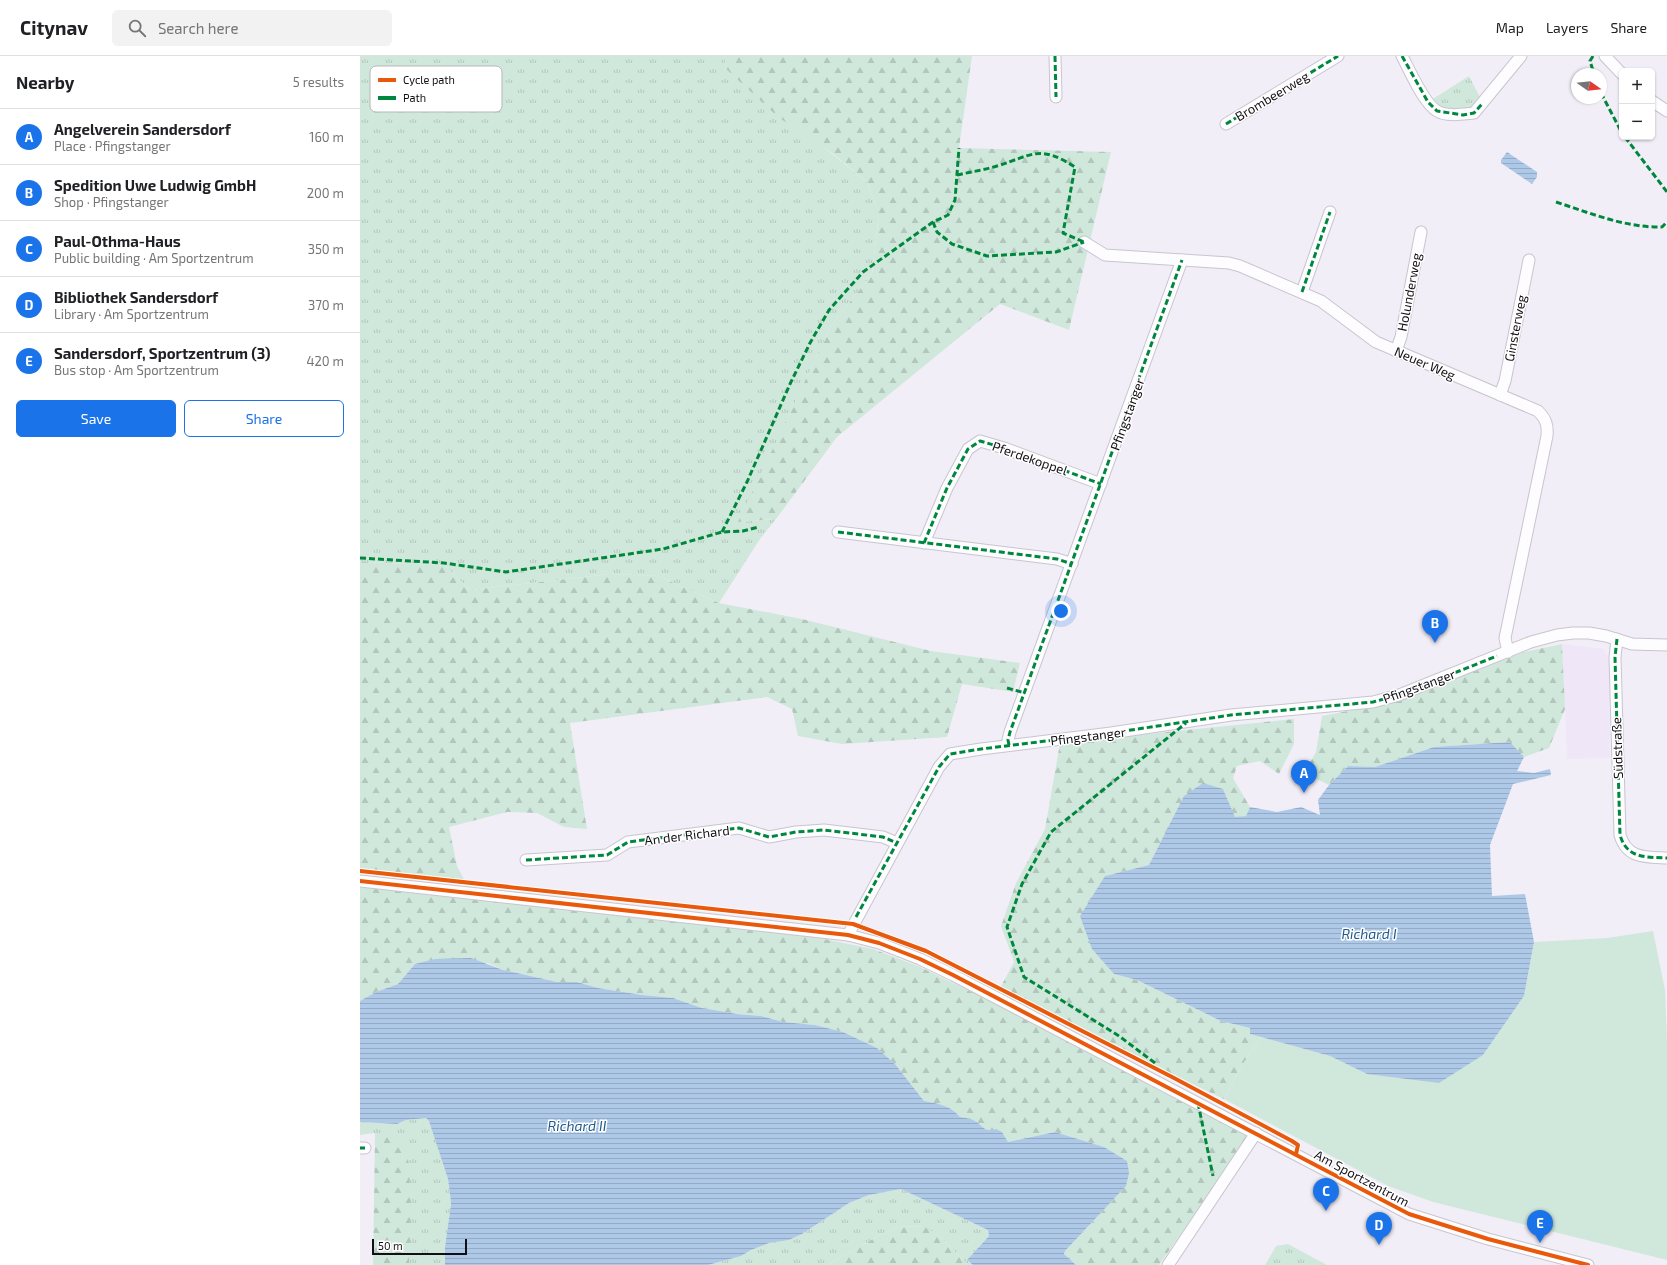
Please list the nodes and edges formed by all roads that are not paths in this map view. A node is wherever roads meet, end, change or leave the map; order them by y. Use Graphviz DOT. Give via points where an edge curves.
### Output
graph roads {
  1 [pos="1055,56"];
  2 [pos="1338,56"];
  3 [pos="1402,56"];
  4 [pos="1522,56"];
  5 [pos="1605,56"];
  6 [pos="1619,71"];
  7 [pos="1056,97"];
  8 [pos="1655,103"];
  9 [pos="1667,111"];
  10 [pos="1226,124"];
  11 [pos="1330,212"];
  12 [pos="1421,232"];
  13 [pos="1084,242"];
  14 [pos="1182,260"];
  15 [pos="1529,260"];
  16 [pos="1302,292"];
  17 [pos="1396,351"];
  18 [pos="1500,395"];
  19 [pos="1101,484"];
  20 [pos="838,532"];
  21 [pos="924,543"];
  22 [pos="1072,564"];
  23 [pos="1617,639"];
  24 [pos="1667,645"];
  25 [pos="1508,652"];
  26 [pos="1009,745"];
  27 [pos="897,843"];
  28 [pos="1667,858"];
  29 [pos="526,860"];
  30 [pos="360,881"];
  31 [pos="848,935"];
  32 [pos="1256,1133"];
  33 [pos="1168,1265"];
  34 [pos="1588,1265"];
  1 -- 7 [label="street"];
  2 -- 10 [label="street, Brombeerweg"];
  3 -- 4 [label="street" via="1428,102 1437,112 1463,115 1474,113"];
  5 -- 6 [label="street"];
  8 -- 9 [label="street"];
  11 -- 16 [label="street"];
  12 -- 17 [label="street, Holunderweg"];
  13 -- 14 [label="street, Neuer Weg" via="1105,254"];
  14 -- 16 [label="street, Neuer Weg" via="1234,264"];
  14 -- 19 [label="street, Pfingstanger"];
  15 -- 18 [label="street, Ginsterweg"];
  16 -- 17 [label="street, Neuer Weg" via="1321,301 1366,336"];
  17 -- 18 [label="street, Neuer Weg"];
  18 -- 25 [label="street, Neuer Weg" via="1538,411 1547,422 1548,429 1505,638"];
  19 -- 21 [label="street, Pferdekoppel" via="980,441 968,449 947,488"];
  19 -- 22 [label="street, Pfingstanger"];
  20 -- 21 [label="street"];
  21 -- 22 [label="street" via="1056,559"];
  22 -- 26 [label="street, Pfingstanger" via="1010,732"];
  23 -- 24 [label="street, Pfingstanger" via="1632,644"];
  23 -- 25 [label="street, Pfingstanger" via="1589,633 1573,633 1531,642"];
  23 -- 28 [label="street, Südstraße" via="1615,657 1620,836 1623,846 1631,853"];
  25 -- 26 [label="street, Pfingstanger" via="1399,695 1373,702 1239,714"];
  26 -- 27 [label="street" via="956,753 945,758"];
  27 -- 29 [label="street, An der Richard" via="883,837 824,830 769,836 739,828 628,842 608,855"];
  27 -- 31 [label="street"];
  30 -- 31 [label="street, Am Sportzentrum"];
  31 -- 32 [label="street, Am Sportzentrum" via="879,943 920,959"];
  32 -- 33 [label="street"];
  32 -- 34 [label="street, Am Sportzentrum" via="1409,1214 1488,1239"];
}
